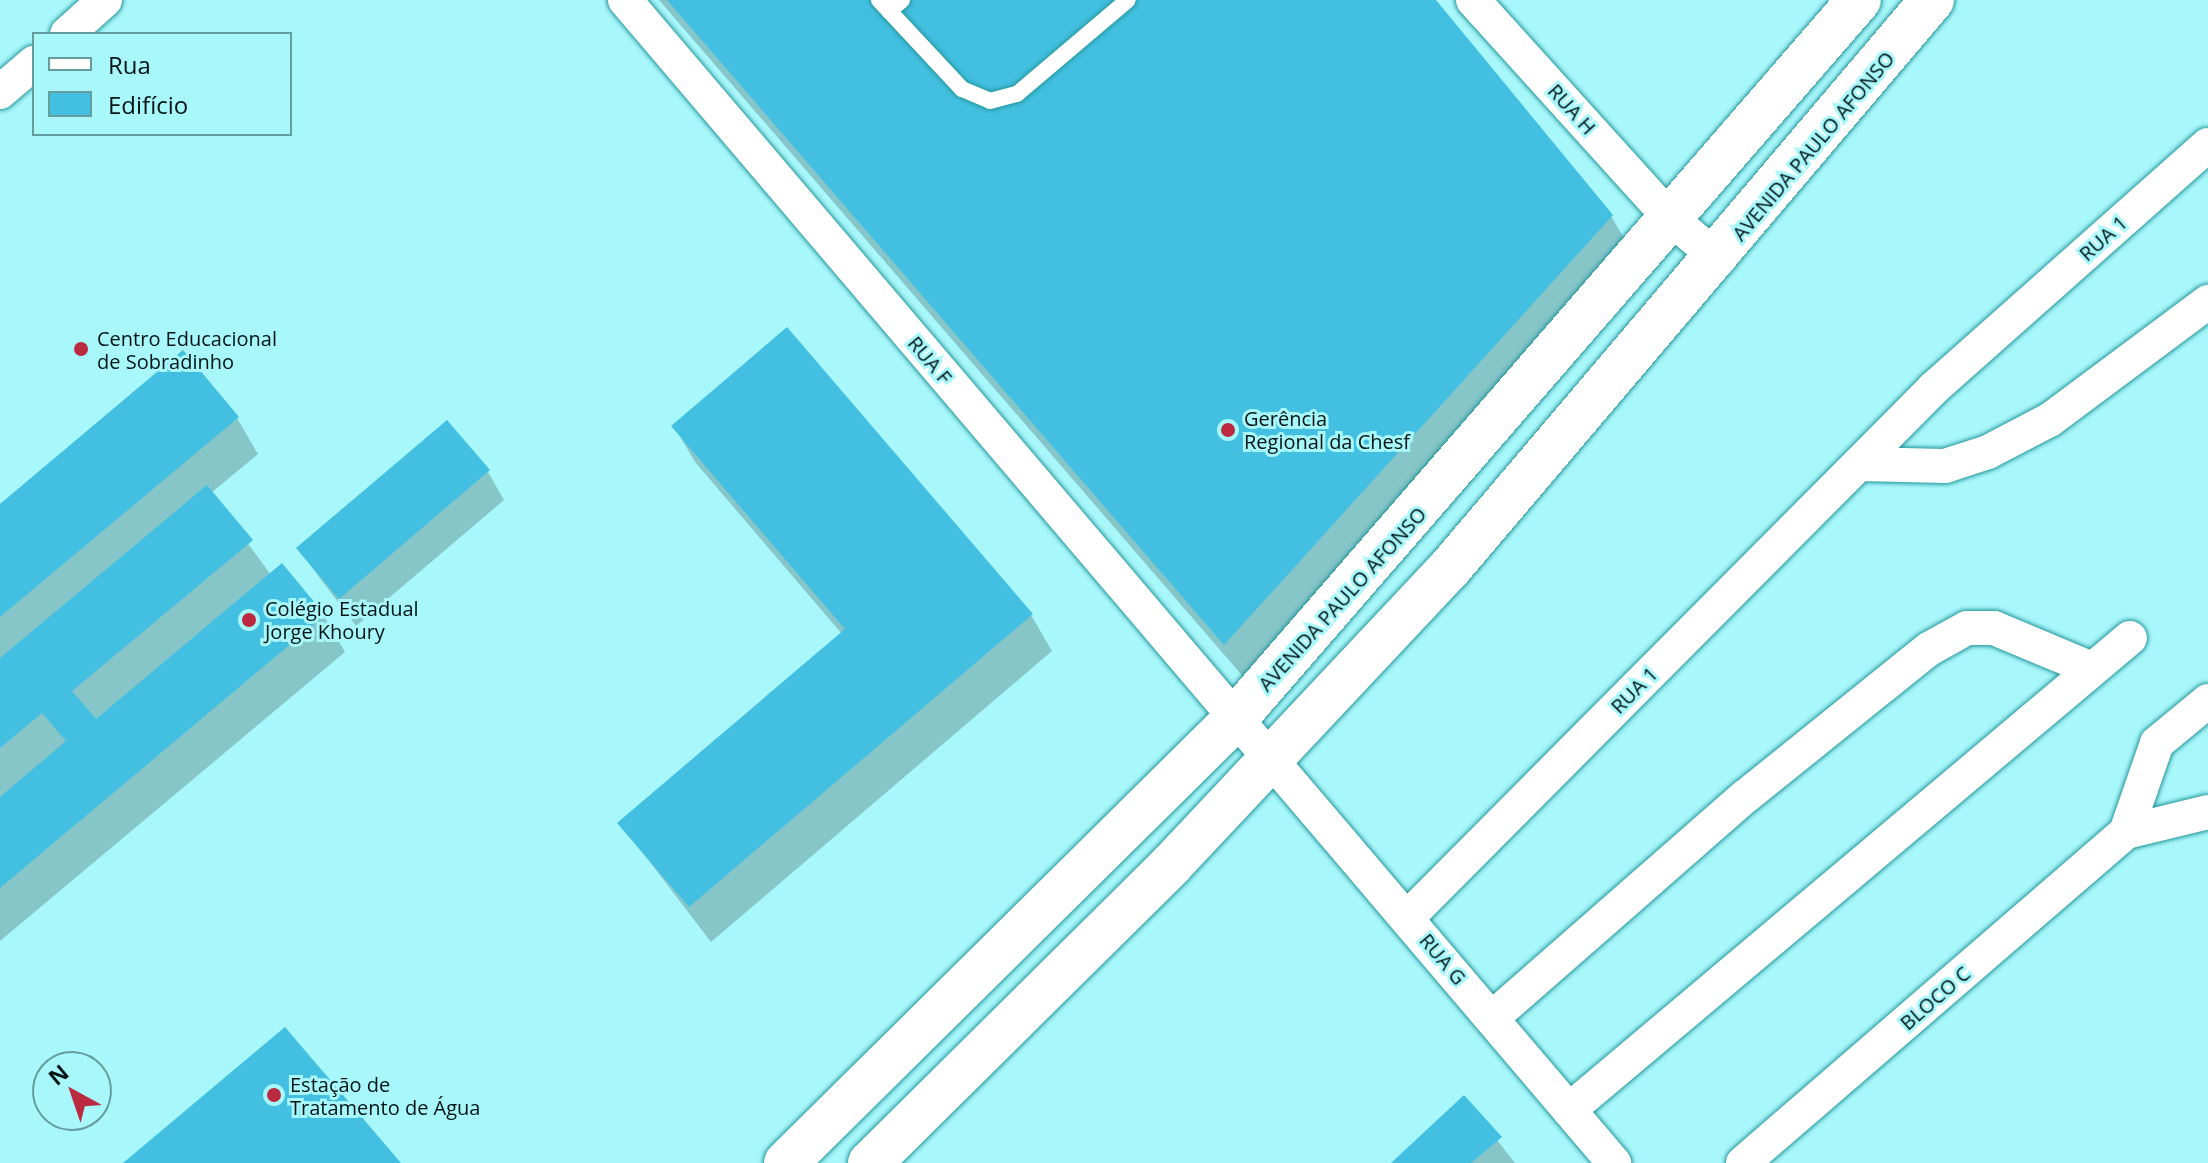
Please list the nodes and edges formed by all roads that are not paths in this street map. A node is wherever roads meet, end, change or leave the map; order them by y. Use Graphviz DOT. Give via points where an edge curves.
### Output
graph roads {
  1 [pos="105,0"];
  2 [pos="625,0"];
  3 [pos="1128,0"];
  4 [pos="1473,0"];
  5 [pos="1859,0"];
  6 [pos="1932,0"];
  7 [pos="890,4"];
  8 [pos="69,32"];
  9 [pos="32,65"];
  10 [pos="0,92"];
  11 [pos="2208,145"];
  12 [pos="1670,218"];
  13 [pos="1719,259"];
  14 [pos="2208,302"];
  15 [pos="1859,464"];
  16 [pos="2130,638"];
  17 [pos="2092,669"];
  18 [pos="2208,701"];
  19 [pos="1235,719"];
  20 [pos="1270,758"];
  21 [pos="2208,812"];
  22 [pos="2126,832"];
  23 [pos="1408,917"];
  24 [pos="1492,1018"];
  25 [pos="1569,1110"];
  26 [pos="786,1163"];
  27 [pos="870,1163"];
  28 [pos="1614,1163"];
  29 [pos="1743,1163"];
  1 -- 8 [label="street"];
  2 -- 19 [label="street, RUA F"];
  3 -- 7 [label="lane" via="1017,94 990,101 962,89"];
  4 -- 12 [label="street, RUA H"];
  5 -- 12 [label="main road, AVENIDA PAULO AFONSO"];
  6 -- 13 [label="main road, AVENIDA PAULO AFONSO"];
  9 -- 10 [label="street"];
  11 -- 15 [label="street, RUA 1"];
  12 -- 13 [label="street, RUA H"];
  12 -- 19 [label="main road, AVENIDA PAULO AFONSO"];
  13 -- 20 [label="main road, AVENIDA PAULO AFONSO" via="1450,568"];
  14 -- 15 [label="street" via="2051,419 1988,452 1945,466"];
  15 -- 23 [label="street, RUA 1"];
  16 -- 17 [label="street"];
  17 -- 24 [label="street" via="1994,628 1967,628 1929,649 1746,796"];
  17 -- 25 [label="street"];
  18 -- 22 [label="street, BLOCO C" via="2157,743"];
  19 -- 20 [label="street, RUA F"];
  19 -- 26 [label="main road, AVENIDA PAULO AFONSO"];
  20 -- 23 [label="street, RUA G"];
  20 -- 27 [label="main road, AVENIDA PAULO AFONSO" via="1057,982"];
  21 -- 22 [label="street, BLOCO C"];
  22 -- 29 [label="street, BLOCO C"];
  23 -- 24 [label="street, RUA G"];
  24 -- 25 [label="street, RUA G"];
  25 -- 28 [label="street, RUA G"];
}
